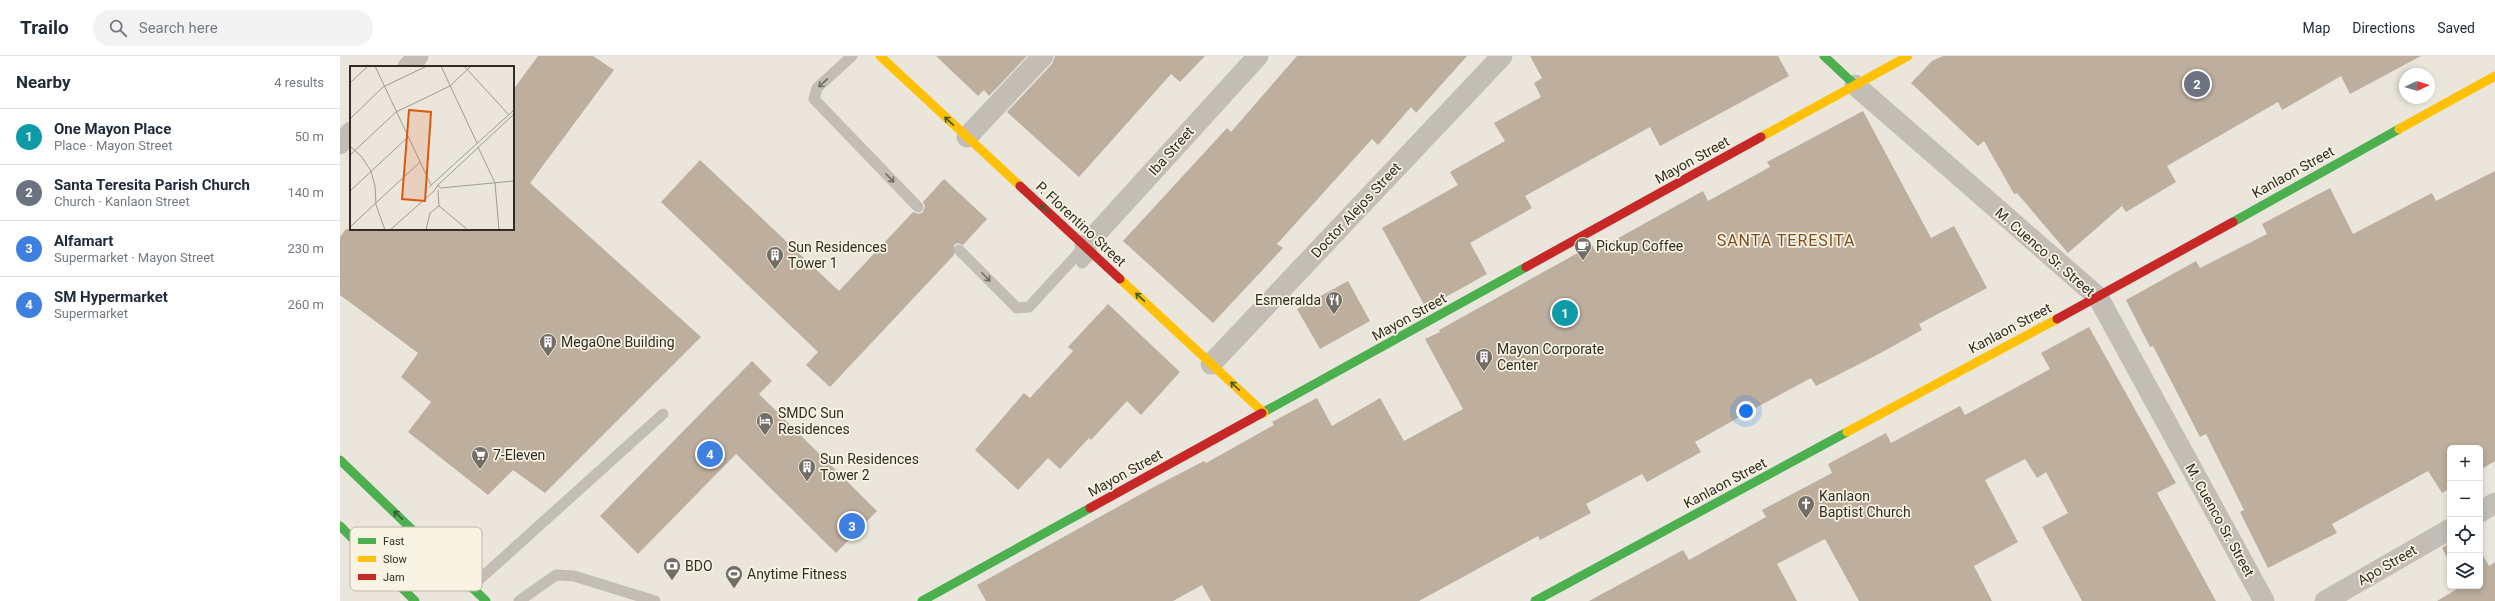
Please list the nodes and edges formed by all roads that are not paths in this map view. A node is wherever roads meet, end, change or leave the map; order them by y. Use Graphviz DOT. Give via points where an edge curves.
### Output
graph roads {
  1 [pos="418,56"];
  2 [pos="852,56"];
  3 [pos="880,56"];
  4 [pos="1043,56"];
  5 [pos="1258,56"];
  6 [pos="1502,56"];
  7 [pos="1824,56"];
  8 [pos="1908,56"];
  9 [pos="409,66"];
  10 [pos="2495,76"];
  11 [pos="1855,85"];
  12 [pos="350,133"];
  13 [pos="967,137"];
  14 [pos="340,144"];
  15 [pos="918,207"];
  16 [pos="959,250"];
  17 [pos="1086,254"];
  18 [pos="2098,297"];
  19 [pos="1211,364"];
  20 [pos="1264,412"];
  21 [pos="663,414"];
  22 [pos="340,460"];
  23 [pos="2495,503"];
  24 [pos="2483,510"];
  25 [pos="340,526"];
  26 [pos="409,527"];
  27 [pos="2447,531"];
  28 [pos="350,536"];
  29 [pos="482,577"];
  30 [pos="405,591"];
  31 [pos="475,591"];
  32 [pos="415,601"];
  33 [pos="486,601"];
  34 [pos="519,601"];
  35 [pos="655,601"];
  36 [pos="922,601"];
  37 [pos="1535,601"];
  38 [pos="2264,601"];
  39 [pos="2325,601"];
  1 -- 9 [label="street"];
  2 -- 15 [label="lane, one-way" via="817,88 814,99"];
  13 -- 3 [label="street, P. Florentino Street, one-way"];
  4 -- 13 [label="street"];
  5 -- 17 [label="street, Iba Street"];
  6 -- 19 [label="street, Doctor Alejos Street"];
  7 -- 11 [label="street, M. Cuenco Sr. Street"];
  8 -- 11 [label="street, Mayon Street"];
  10 -- 18 [label="street, Kanlaon Street"];
  11 -- 18 [label="street, M. Cuenco Sr. Street"];
  11 -- 20 [label="street, Mayon Street"];
  12 -- 14 [label="street"];
  17 -- 13 [label="street, P. Florentino Street, one-way"];
  16 -- 17 [label="lane, one-way" via="1017,308 1029,307"];
  19 -- 17 [label="street, P. Florentino Street, one-way"];
  18 -- 37 [label="street, Kanlaon Street"];
  18 -- 38 [label="street, M. Cuenco Sr. Street"];
  20 -- 19 [label="street, P. Florentino Street, one-way"];
  20 -- 36 [label="street, Mayon Street"];
  21 -- 29 [label="lane"];
  26 -- 22 [label="street, one-way"];
  23 -- 24 [label="street"];
  25 -- 28 [label="street"];
  27 -- 39 [label="street, Apo Street"];
  30 -- 32 [label="street"];
  31 -- 33 [label="street"];
  34 -- 35 [label="lane" via="556,576 574,576"];
}
